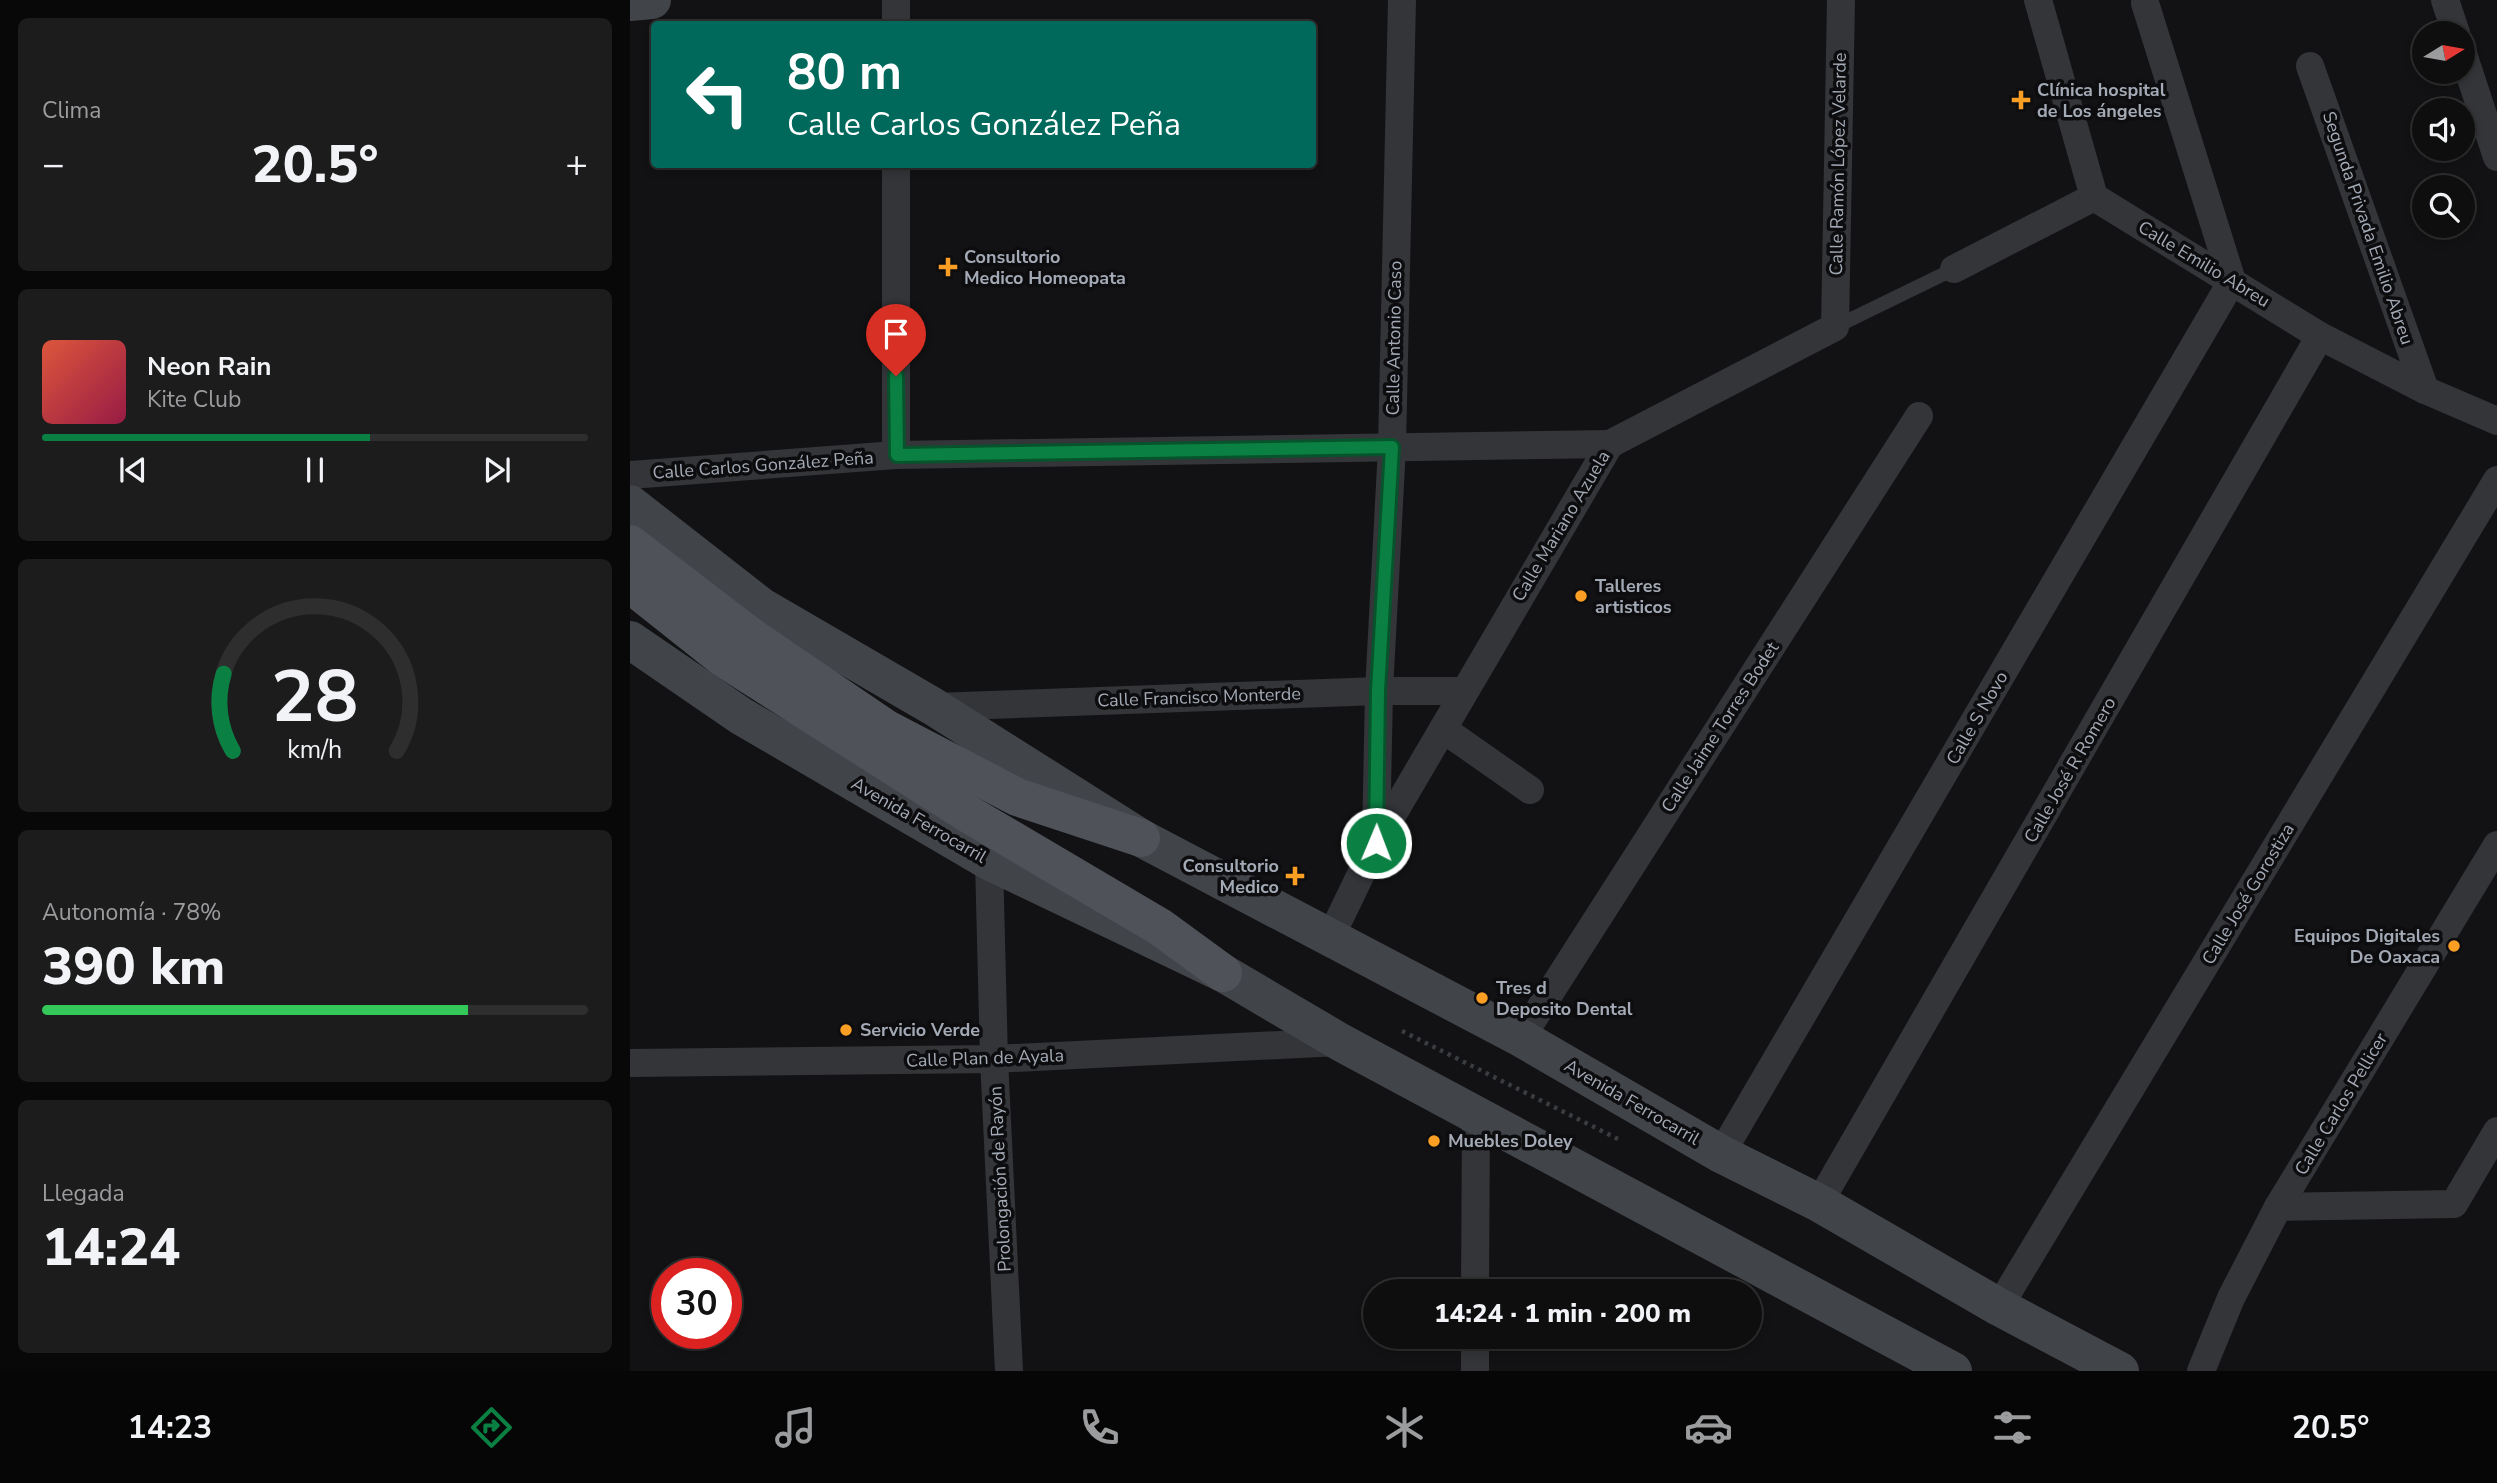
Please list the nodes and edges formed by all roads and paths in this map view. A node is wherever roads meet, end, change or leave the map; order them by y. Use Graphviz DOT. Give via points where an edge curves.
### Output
graph roads {
  1 [pos="652,0"];
  2 [pos="896,0"];
  3 [pos="1402,0"];
  4 [pos="1841,0"];
  5 [pos="2038,0"];
  6 [pos="2445,0"];
  7 [pos="630,2"];
  8 [pos="2145,3"];
  9 [pos="896,21"];
  10 [pos="2452,21"];
  11 [pos="2311,66"];
  12 [pos="2473,84"];
  13 [pos="2497,157"];
  14 [pos="896,168"];
  15 [pos="2094,197"];
  16 [pos="1954,269"];
  17 [pos="2232,281"];
  18 [pos="1835,327"];
  19 [pos="2320,336"];
  20 [pos="2425,390"];
  21 [pos="1919,416"];
  22 [pos="2497,421"];
  23 [pos="1610,444"];
  24 [pos="1392,447"];
  25 [pos="897,455"];
  26 [pos="630,475"];
  27 [pos="2497,480"];
  28 [pos="630,504"];
  29 [pos="630,544"];
  30 [pos="630,584"];
  31 [pos="630,640"];
  32 [pos="736,647"];
  33 [pos="1378,691"];
  34 [pos="1464,691"];
  35 [pos="934,707"];
  36 [pos="1443,729"];
  37 [pos="1530,790"];
  38 [pos="1141,838"];
  39 [pos="1376,843"];
  40 [pos="2497,845"];
  41 [pos="989,861"];
  42 [pos="1331,936"];
  43 [pos="1223,973"];
  44 [pos="1521,1038"];
  45 [pos="1339,1042"];
  46 [pos="994,1059"];
  47 [pos="630,1063"];
  48 [pos="1476,1114"];
  49 [pos="2497,1131"];
  50 [pos="1721,1154"];
  51 [pos="1819,1203"];
  52 [pos="2278,1207"];
  53 [pos="1475,1279"];
  54 [pos="2000,1307"];
  55 [pos="1475,1349"];
  56 [pos="1009,1371"];
  57 [pos="1475,1371"];
  58 [pos="1953,1371"];
  59 [pos="2120,1371"];
  60 [pos="2201,1371"];
  1 -- 7 [label="main road"];
  2 -- 9 [label="street"];
  3 -- 24 [label="street, Calle Antonio Caso"];
  4 -- 18 [label="street, Calle Ramón López Velarde"];
  5 -- 15 [label="street"];
  6 -- 10 [label="street"];
  8 -- 17 [label="street"];
  11 -- 20 [label="street, Segunda Privada Emilio Abreu"];
  12 -- 13 [label="street"];
  14 -- 25 [label="street"];
  15 -- 16 [label="street, Calle Mariano Azuela"];
  15 -- 17 [label="street, Calle Emilio Abreu"];
  16 -- 18 [label="lane, Calle Mariano Azuela"];
  17 -- 19 [label="street, Calle Emilio Abreu"];
  17 -- 50 [label="street, Calle S Novo"];
  18 -- 23 [label="street, Calle Mariano Azuela"];
  19 -- 20 [label="street, Calle Emilio Abreu"];
  19 -- 51 [label="street, Calle José R Romero"];
  20 -- 22 [label="street, Calle Emilio Abreu"];
  21 -- 44 [label="street, Calle Jaime Torres Bodet"];
  23 -- 24 [label="street, Calle Carlos González Peña"];
  23 -- 34 [label="street, Calle Mariano Azuela"];
  24 -- 25 [label="street, Calle Carlos González Peña"];
  24 -- 33 [label="street, Calle Antonio Caso"];
  25 -- 26 [label="street, Calle Carlos González Peña"];
  27 -- 54 [label="street, Calle José Gorostiza"];
  28 -- 35 [label="main road, Avenida Ferrocarril" via="762,607"];
  29 -- 32 [label="main road"];
  30 -- 32 [label="main road"];
  31 -- 41 [label="main road, Avenida Ferrocarril" via="741,716"];
  32 -- 38 [label="main road, Avenida Ferrocarril" via="1017,797"];
  32 -- 43 [label="main road, Avenida Ferrocarril" via="970,815 1160,927"];
  33 -- 34 [label="street, Calle Francisco Monterde"];
  33 -- 35 [label="street, Calle Francisco Monterde"];
  33 -- 39 [label="street, Calle Antonio Caso"];
  34 -- 36 [label="street, Calle Mariano Azuela"];
  35 -- 38 [label="main road, Avenida Ferrocarril"];
  36 -- 37 [label="street"];
  36 -- 39 [label="street, Calle Mariano Azuela"];
  38 -- 42 [label="main road, Avenida Ferrocarril"];
  39 -- 42 [label="street, Calle Mariano Azuela"];
  40 -- 52 [label="street, Calle Carlos Pellicer"];
  41 -- 43 [label="main road, Avenida Ferrocarril"];
  41 -- 46 [label="street, Prolongación de Rayón"];
  42 -- 44 [label="main road, Avenida Ferrocarril"];
  43 -- 45 [label="main road, Avenida Ferrocarril"];
  44 -- 50 [label="main road, Avenida Ferrocarril"];
  45 -- 46 [label="street, Calle Plan de Ayala"];
  45 -- 48 [label="main road, Avenida Ferrocarril"];
  46 -- 47 [label="street, Calle Plan de Ayala"];
  46 -- 56 [label="street, Prolongación de Rayón"];
  48 -- 53 [label="street"];
  48 -- 58 [label="main road, Avenida Ferrocarril"];
  49 -- 52 [label="street" via="2454,1205"];
  50 -- 51 [label="main road, Avenida Ferrocarril"];
  51 -- 54 [label="main road, Avenida Ferrocarril"];
  52 -- 60 [label="street, Calle Carlos Pellicer" via="2231,1298"];
  54 -- 59 [label="main road, Avenida Ferrocarril"];
  55 -- 57 [label="street"];
}
